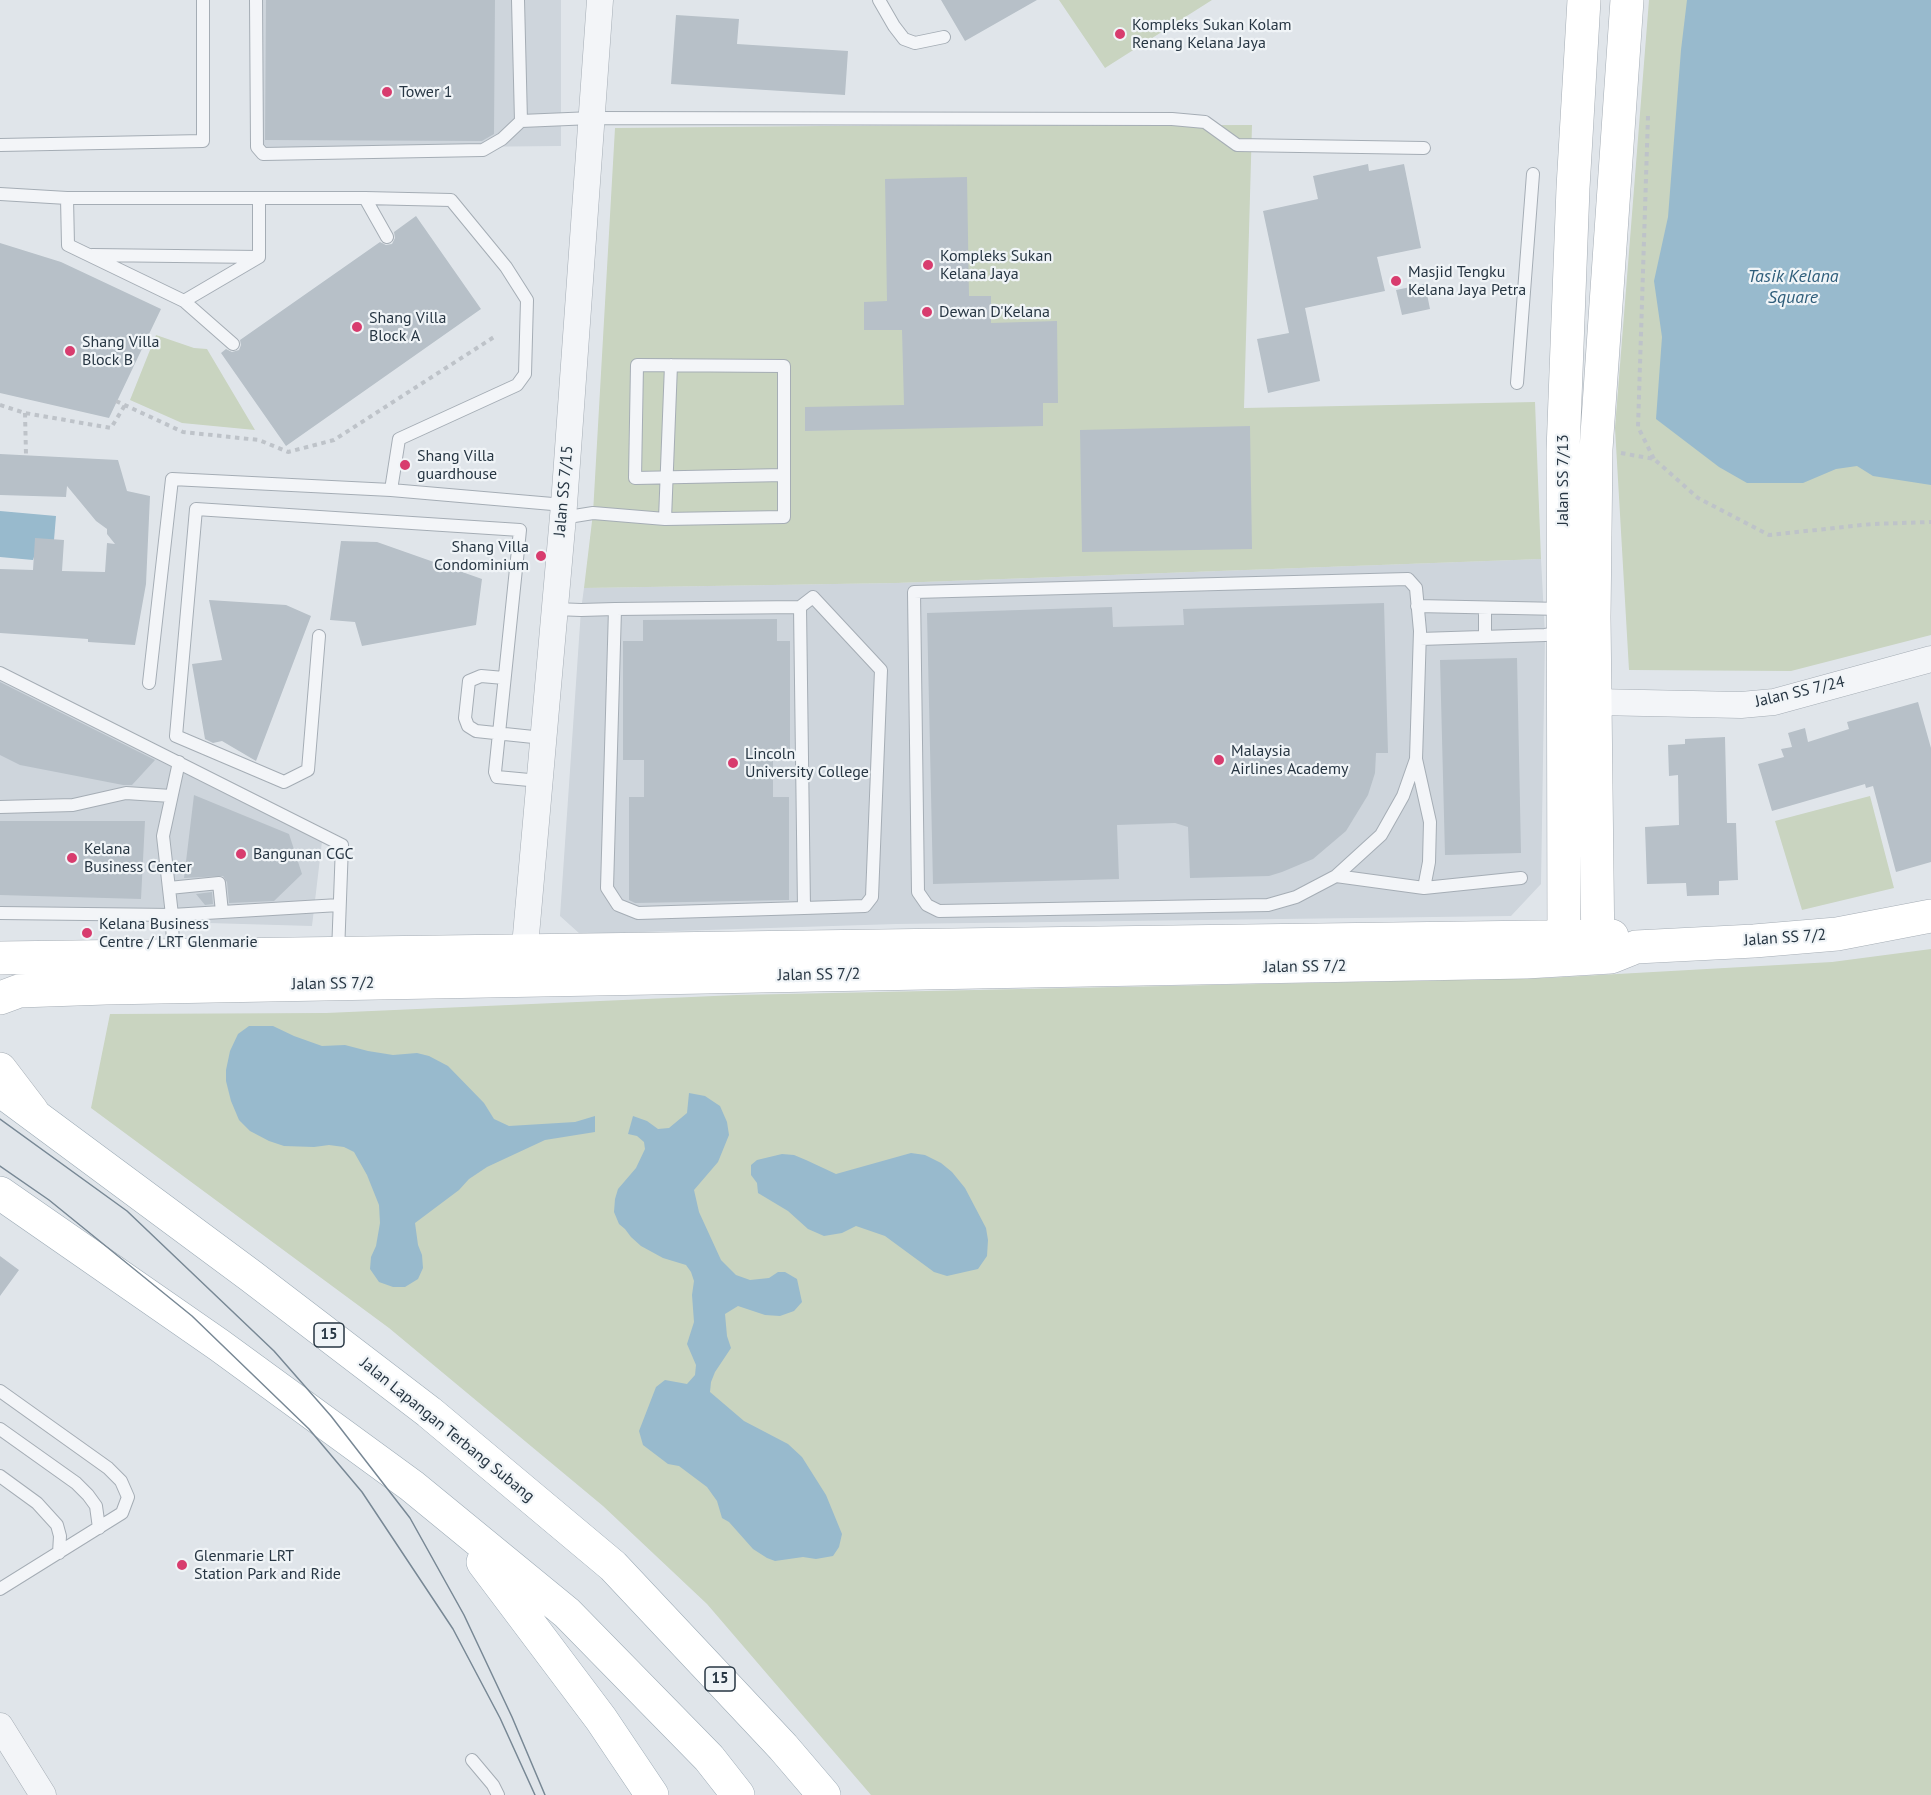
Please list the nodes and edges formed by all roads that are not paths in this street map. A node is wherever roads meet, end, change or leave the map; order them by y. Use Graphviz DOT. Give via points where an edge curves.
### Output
graph roads {
  1 [pos="203,0"];
  2 [pos="256,0"];
  3 [pos="518,0"];
  4 [pos="600,0"];
  5 [pos="879,0"];
  6 [pos="1584,0"];
  7 [pos="1627,0"];
  8 [pos="944,37"];
  9 [pos="592,118"];
  10 [pos="521,121"];
  11 [pos="0,144"];
  12 [pos="1424,148"];
  13 [pos="1533,174"];
  14 [pos="0,194"];
  15 [pos="67,198"];
  16 [pos="259,198"];
  17 [pos="365,198"];
  18 [pos="387,237"];
  19 [pos="89,255"];
  20 [pos="259,256"];
  21 [pos="184,301"];
  22 [pos="232,345"];
  23 [pos="671,365"];
  24 [pos="1517,383"];
  25 [pos="784,476"];
  26 [pos="666,478"];
  27 [pos="391,490"];
  28 [pos="563,512"];
  29 [pos="665,519"];
  30 [pos="1418,606"];
  31 [pos="800,607"];
  32 [pos="1485,608"];
  33 [pos="555,609"];
  34 [pos="615,609"];
  35 [pos="1594,617"];
  36 [pos="1563,621"];
  37 [pos="319,636"];
  38 [pos="1485,637"];
  39 [pos="1420,639"];
  40 [pos="1931,659"];
  41 [pos="0,673"];
  42 [pos="504,678"];
  43 [pos="149,683"];
  44 [pos="1595,702"];
  45 [pos="499,734"];
  46 [pos="543,738"];
  47 [pos="1416,759"];
  48 [pos="179,762"];
  49 [pos="540,781"];
  50 [pos="171,796"];
  51 [pos="0,807"];
  52 [pos="1336,876"];
  53 [pos="1521,878"];
  54 [pos="169,888"];
  55 [pos="1424,888"];
  56 [pos="339,905"];
  57 [pos="804,908"];
  58 [pos="222,912"];
  59 [pos="0,913"];
  60 [pos="172,915"];
  61 [pos="1931,916"];
  62 [pos="1598,947"];
  63 [pos="1564,949"];
  64 [pos="338,954"];
  65 [pos="0,958"];
  66 [pos="524,966"];
  67 [pos="173,972"];
  68 [pos="0,998"];
  69 [pos="0,1069"];
  70 [pos="0,1089"];
  71 [pos="35,1116"];
  72 [pos="0,1193"];
  73 [pos="0,1391"];
  74 [pos="0,1429"];
  75 [pos="0,1476"];
  76 [pos="449,1517"];
  77 [pos="99,1528"];
  78 [pos="59,1553"];
  79 [pos="0,1589"];
  80 [pos="0,1726"];
  81 [pos="472,1760"];
  82 [pos="43,1795"];
  83 [pos="498,1795"];
  84 [pos="652,1795"];
  85 [pos="738,1795"];
  86 [pos="824,1795"];
  1 -- 11 [label="lane" via="203,141"];
  2 -- 10 [label="lane" via="257,147 263,154 483,150"];
  3 -- 10 [label="lane"];
  4 -- 9 [label="street, Jalan SS 7/15"];
  5 -- 8 [label="lane" via="904,39 915,43"];
  6 -- 36 [label="street, Jalan SS 7/13" via="1563,451"];
  7 -- 35 [label="street, Jalan SS 7/13" via="1596,449"];
  9 -- 10 [label="lane"];
  9 -- 12 [label="lane" via="1172,119 1205,122 1237,146"];
  9 -- 28 [label="street, Jalan SS 7/15"];
  13 -- 24 [label="lane"];
  14 -- 15 [label="lane"];
  15 -- 16 [label="lane"];
  15 -- 19 [label="lane" via="68,245"];
  16 -- 17 [label="lane"];
  16 -- 20 [label="lane"];
  17 -- 18 [label="lane"];
  17 -- 27 [label="lane" via="451,200 506,267 527,300 525,374 517,385 399,439"];
  19 -- 20 [label="lane"];
  19 -- 21 [label="lane"];
  20 -- 21 [label="lane"];
  21 -- 22 [label="lane"];
  23 -- 25 [label="lane" via="784,366"];
  23 -- 26 [label="lane"];
  23 -- 26 [label="lane" via="637,364 635,478"];
  25 -- 26 [label="lane"];
  25 -- 29 [label="lane" via="784,517"];
  26 -- 29 [label="lane"];
  27 -- 28 [label="lane"];
  27 -- 43 [label="lane" via="172,479"];
  28 -- 29 [label="lane"];
  28 -- 33 [label="street, Jalan SS 7/15"];
  30 -- 32 [label="lane"];
  30 -- 39 [label="lane"];
  30 -- 52 [label="lane" via="1416,588 1408,579 914,592 918,892 927,905 939,911 1268,904 1296,897"];
  31 -- 34 [label="lane"];
  31 -- 57 [label="lane"];
  31 -- 57 [label="lane" via="813,597 880,670 872,897 865,906"];
  32 -- 36 [label="lane"];
  32 -- 38 [label="lane"];
  33 -- 34 [label="lane"];
  33 -- 46 [label="street, Jalan SS 7/15"];
  34 -- 57 [label="lane" via="607,888 618,905 638,913"];
  35 -- 36 [label="street"];
  35 -- 44 [label="street, Jalan SS 7/13"];
  36 -- 38 [label="lane" via="1545,635"];
  36 -- 63 [label="street, Jalan SS 7/13"];
  37 -- 42 [label="lane" via="308,770 284,782 176,736 196,509 520,530"];
  38 -- 39 [label="lane"];
  39 -- 47 [label="lane"];
  40 -- 44 [label="street, Jalan SS 7/24" via="1774,702"];
  41 -- 48 [label="lane"];
  42 -- 45 [label="lane"];
  42 -- 45 [label="lane" via="477,677 469,681 465,718 476,731"];
  44 -- 62 [label="street, Jalan SS 7/13"];
  45 -- 46 [label="lane"];
  45 -- 49 [label="lane" via="495,775"];
  46 -- 49 [label="street, Jalan SS 7/15"];
  47 -- 52 [label="lane" via="1403,796 1381,835"];
  47 -- 55 [label="lane" via="1430,822"];
  48 -- 50 [label="lane"];
  48 -- 56 [label="lane" via="342,845"];
  49 -- 66 [label="street, Jalan SS 7/15"];
  50 -- 51 [label="lane" via="126,793 73,805"];
  50 -- 54 [label="lane" via="163,836"];
  52 -- 55 [label="lane"];
  53 -- 55 [label="lane"];
  54 -- 58 [label="lane" via="219,883"];
  54 -- 60 [label="lane"];
  56 -- 58 [label="lane"];
  56 -- 64 [label="lane"];
  58 -- 60 [label="lane"];
  59 -- 60 [label="lane"];
  60 -- 67 [label="lane"];
  61 -- 62 [label="street, Jalan SS 7/2" via="1837,934 1754,941 1636,947 1612,936"];
  62 -- 63 [label="street, Jalan SS 7/2"];
  63 -- 66 [label="street, Jalan SS 7/2"];
  64 -- 66 [label="street, Jalan SS 7/2"];
  64 -- 67 [label="street, Jalan SS 7/2"];
  65 -- 67 [label="street, Jalan SS 7/2"];
  66 -- 67 [label="street, Jalan SS 7/2"];
  67 -- 68 [label="street, Jalan SS 7/2" via="19,991"];
  69 -- 71 [label="street"];
  70 -- 71 [label="street, Jalan Lapangan Terbang Subang / 15"];
  71 -- 86 [label="street, Jalan Lapangan Terbang Subang / 15" via="429,1412 613,1566"];
  72 -- 76 [label="street" via="219,1345"];
  73 -- 77 [label="lane" via="121,1481 128,1497 122,1513"];
  74 -- 77 [label="lane" via="76,1483 96,1506"];
  75 -- 78 [label="lane" via="37,1503 57,1525"];
  76 -- 84 [label="street" via="562,1666"];
  76 -- 85 [label="street" via="567,1613 710,1758"];
  77 -- 78 [label="lane"];
  78 -- 79 [label="lane"];
  80 -- 82 [label="street"];
  81 -- 83 [label="lane"];
}
